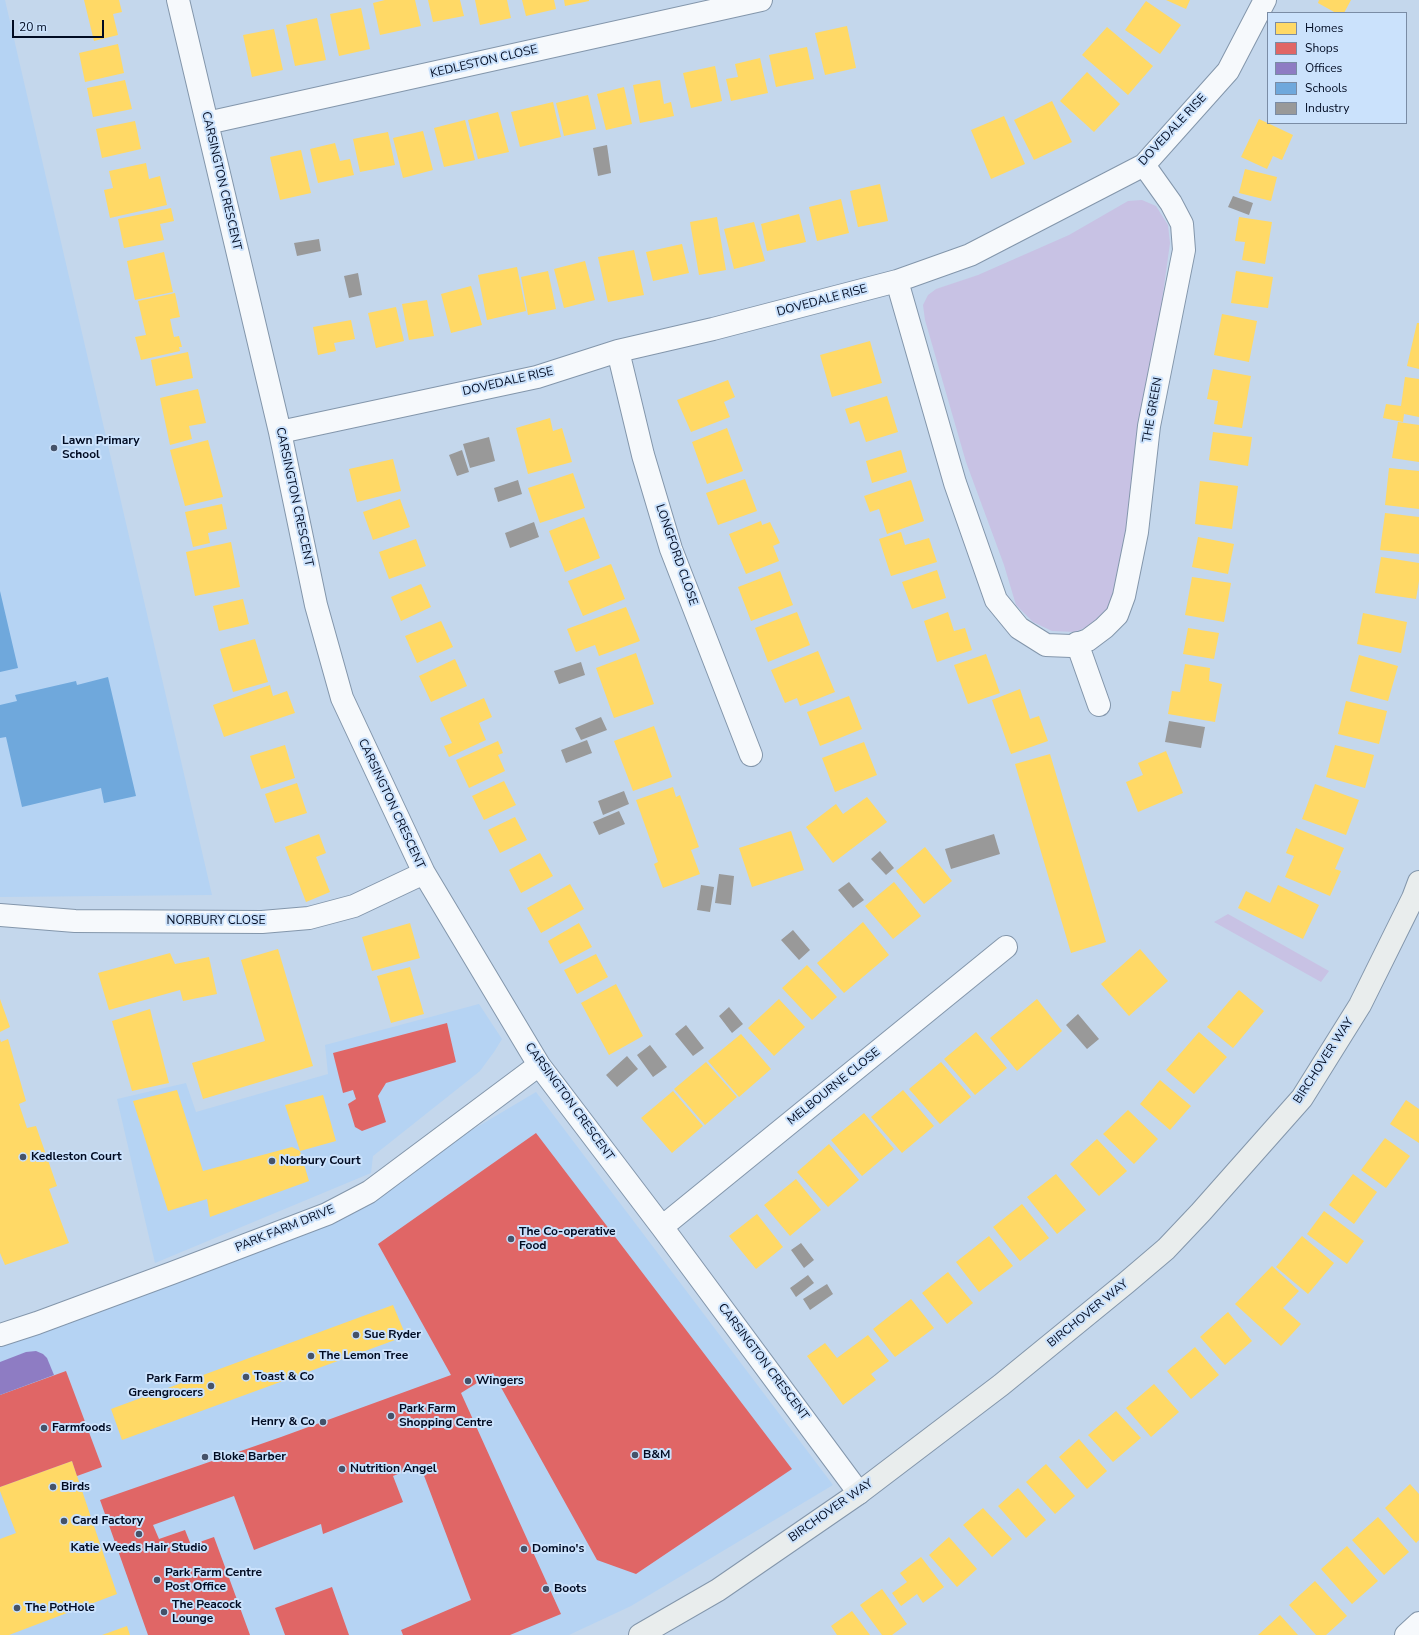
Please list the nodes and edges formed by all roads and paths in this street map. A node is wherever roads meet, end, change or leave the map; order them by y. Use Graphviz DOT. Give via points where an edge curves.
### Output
graph roads {
  1 [pos="178,0"];
  2 [pos="761,0"];
  3 [pos="1265,0"];
  4 [pos="208,123"];
  5 [pos="1144,165"];
  6 [pos="897,281"];
  7 [pos="618,351"];
  8 [pos="280,432"];
  9 [pos="1077,643"];
  10 [pos="1099,704"];
  11 [pos="751,755"];
  12 [pos="424,874"];
  13 [pos="1419,882"];
  14 [pos="0,915"];
  15 [pos="1006,947"];
  16 [pos="539,1065"];
  17 [pos="662,1227"];
  18 [pos="0,1335"];
  19 [pos="859,1492"];
  20 [pos="1419,1624"];
  21 [pos="640,1635"];
  22 [pos="1406,1635"];
  1 -- 4 [label="street, CARSINGTON CRESCENT"];
  2 -- 4 [label="street, KEDLESTON CLOSE"];
  3 -- 5 [label="street, DOVEDALE RISE" via="1228,71"];
  4 -- 8 [label="street, CARSINGTON CRESCENT"];
  5 -- 6 [label="street, DOVEDALE RISE" via="970,255"];
  5 -- 9 [label="street, THE GREEN" via="1171,203 1182,224 1184,250 1149,426 1137,532 1124,596 1117,615 1104,628 1088,640"];
  6 -- 7 [label="street, DOVEDALE RISE"];
  6 -- 9 [label="street, THE GREEN" via="955,483 996,600 1019,628 1046,645 1071,646"];
  7 -- 8 [label="street, DOVEDALE RISE" via="536,377"];
  7 -- 11 [label="street, LONGFORD CLOSE" via="643,455 671,549"];
  8 -- 12 [label="street, CARSINGTON CRESCENT" via="316,605 342,698"];
  9 -- 10 [label="street"];
  12 -- 14 [label="street, NORBURY CLOSE" via="354,906 309,918 262,922 75,920"];
  12 -- 16 [label="street, CARSINGTON CRESCENT"];
  13 -- 19 [label="street, BIRCHOVER WAY" via="1360,1005 1302,1098 1201,1212 1166,1249 1126,1283 1001,1385"];
  15 -- 17 [label="street, MELBOURNE CLOSE"];
  16 -- 17 [label="street, CARSINGTON CRESCENT"];
  16 -- 18 [label="street, PARK FARM DRIVE" via="369,1192 327,1214"];
  17 -- 19 [label="street, CARSINGTON CRESCENT"];
  19 -- 21 [label="street, BIRCHOVER WAY" via="718,1590"];
  20 -- 22 [label="street"];
}
